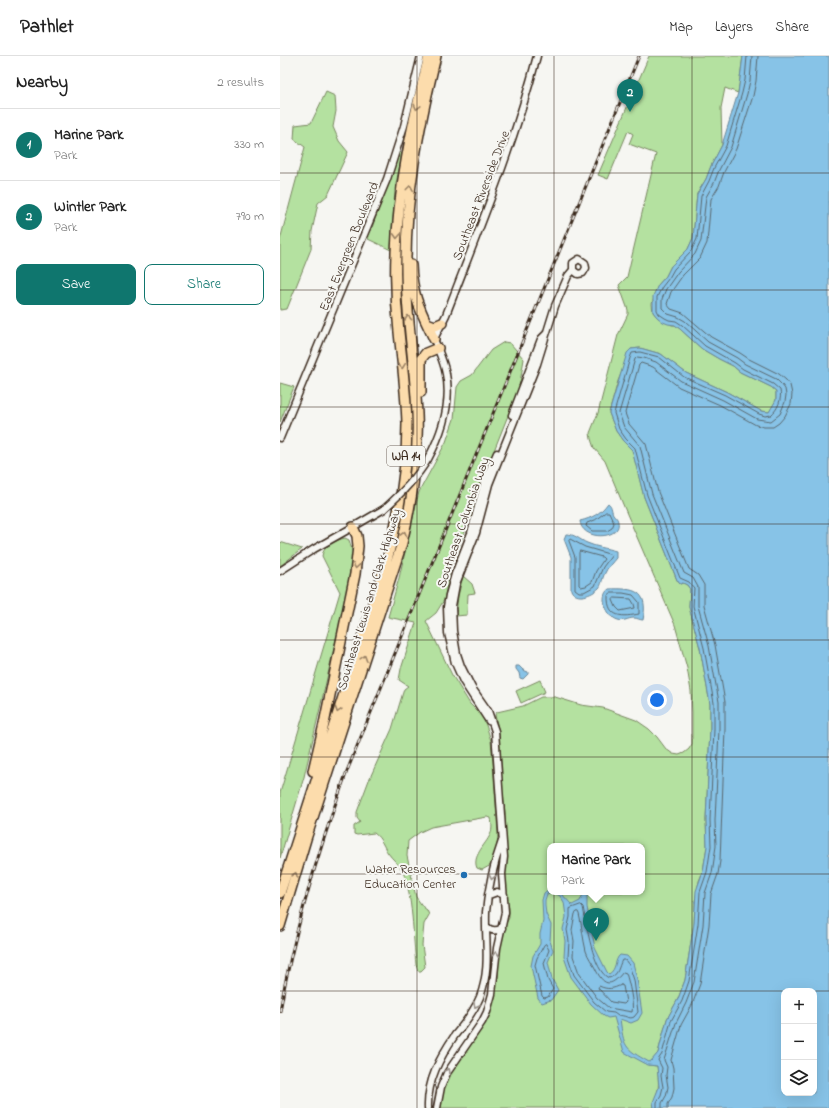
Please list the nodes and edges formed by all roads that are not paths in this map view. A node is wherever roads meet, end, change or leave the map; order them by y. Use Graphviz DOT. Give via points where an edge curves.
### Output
graph roads {
  1 [pos="421,56"];
  2 [pos="429,56"];
  3 [pos="436,56"];
  4 [pos="537,56"];
  5 [pos="408,205"];
  6 [pos="572,270"];
  7 [pos="427,323"];
  8 [pos="442,323"];
  9 [pos="434,339"];
  10 [pos="438,348"];
  11 [pos="280,438"];
  12 [pos="417,441"];
  13 [pos="353,528"];
  14 [pos="280,572"];
  15 [pos="502,839"];
  16 [pos="295,844"];
  17 [pos="280,893"];
  18 [pos="489,895"];
  19 [pos="504,895"];
  20 [pos="280,926"];
  21 [pos="487,927"];
  22 [pos="502,928"];
  23 [pos="428,1108"];
  24 [pos="437,1108"];
  1 -- 11 [label="street, East Evergreen Boulevard" via="400,140 387,179"];
  2 -- 16 [label="highway, Southeast Lewis and Clark Highway / WA 14, one-way" via="406,158 398,224 396,300 407,421 405,475 396,528"];
  5 -- 3 [label="highway, Southeast Lewis and Clark Highway / WA 14, one-way" via="416,151"];
  4 -- 8 [label="street, Southeast Riverside Drive" via="516,130"];
  5 -- 7 [label="highway" via="414,290"];
  12 -- 5 [label="highway, Southeast Lewis and Clark Highway / WA 14, one-way" via="406,289"];
  6 -- 15 [label="street, Southeast Columbia Way" via="489,484 476,533 456,584 452,606 452,631 461,666 488,711 496,731"];
  7 -- 8 [label="highway" via="435,326"];
  7 -- 9 [label="highway"];
  8 -- 9 [label="street, Southeast Riverside Drive"];
  9 -- 10 [label="street"];
  10 -- 12 [label="highway" via="426,353 421,359 421,404"];
  10 -- 13 [label="street, bridge" via="446,373 448,400 440,433 428,459 407,488 384,509"];
  20 -- 12 [label="highway, Southeast Lewis and Clark Highway / WA 14, one-way" via="402,543 413,488"];
  13 -- 14 [label="street" via="314,549"];
  13 -- 16 [label="highway, one-way" via="357,536 358,559 324,724"];
  15 -- 18 [label="street, Southeast Columbia Way, one-way"];
  15 -- 19 [label="street, Southeast Columbia Way"];
  16 -- 17 [label="highway, Southeast Lewis and Clark Highway / WA 14"];
  18 -- 19 [label="street" via="497,892"];
  18 -- 21 [label="street, Southeast Columbia Way"];
  19 -- 22 [label="street, Southeast Columbia Way" via="505,912"];
  21 -- 22 [label="street" via="495,931"];
  21 -- 23 [label="street, Southeast Columbia Way, one-way" via="487,961 480,997 469,1018 439,1060 433,1074"];
  24 -- 22 [label="street, Southeast Columbia Way, one-way" via="447,1073 487,1012 492,994 496,948"];
}
